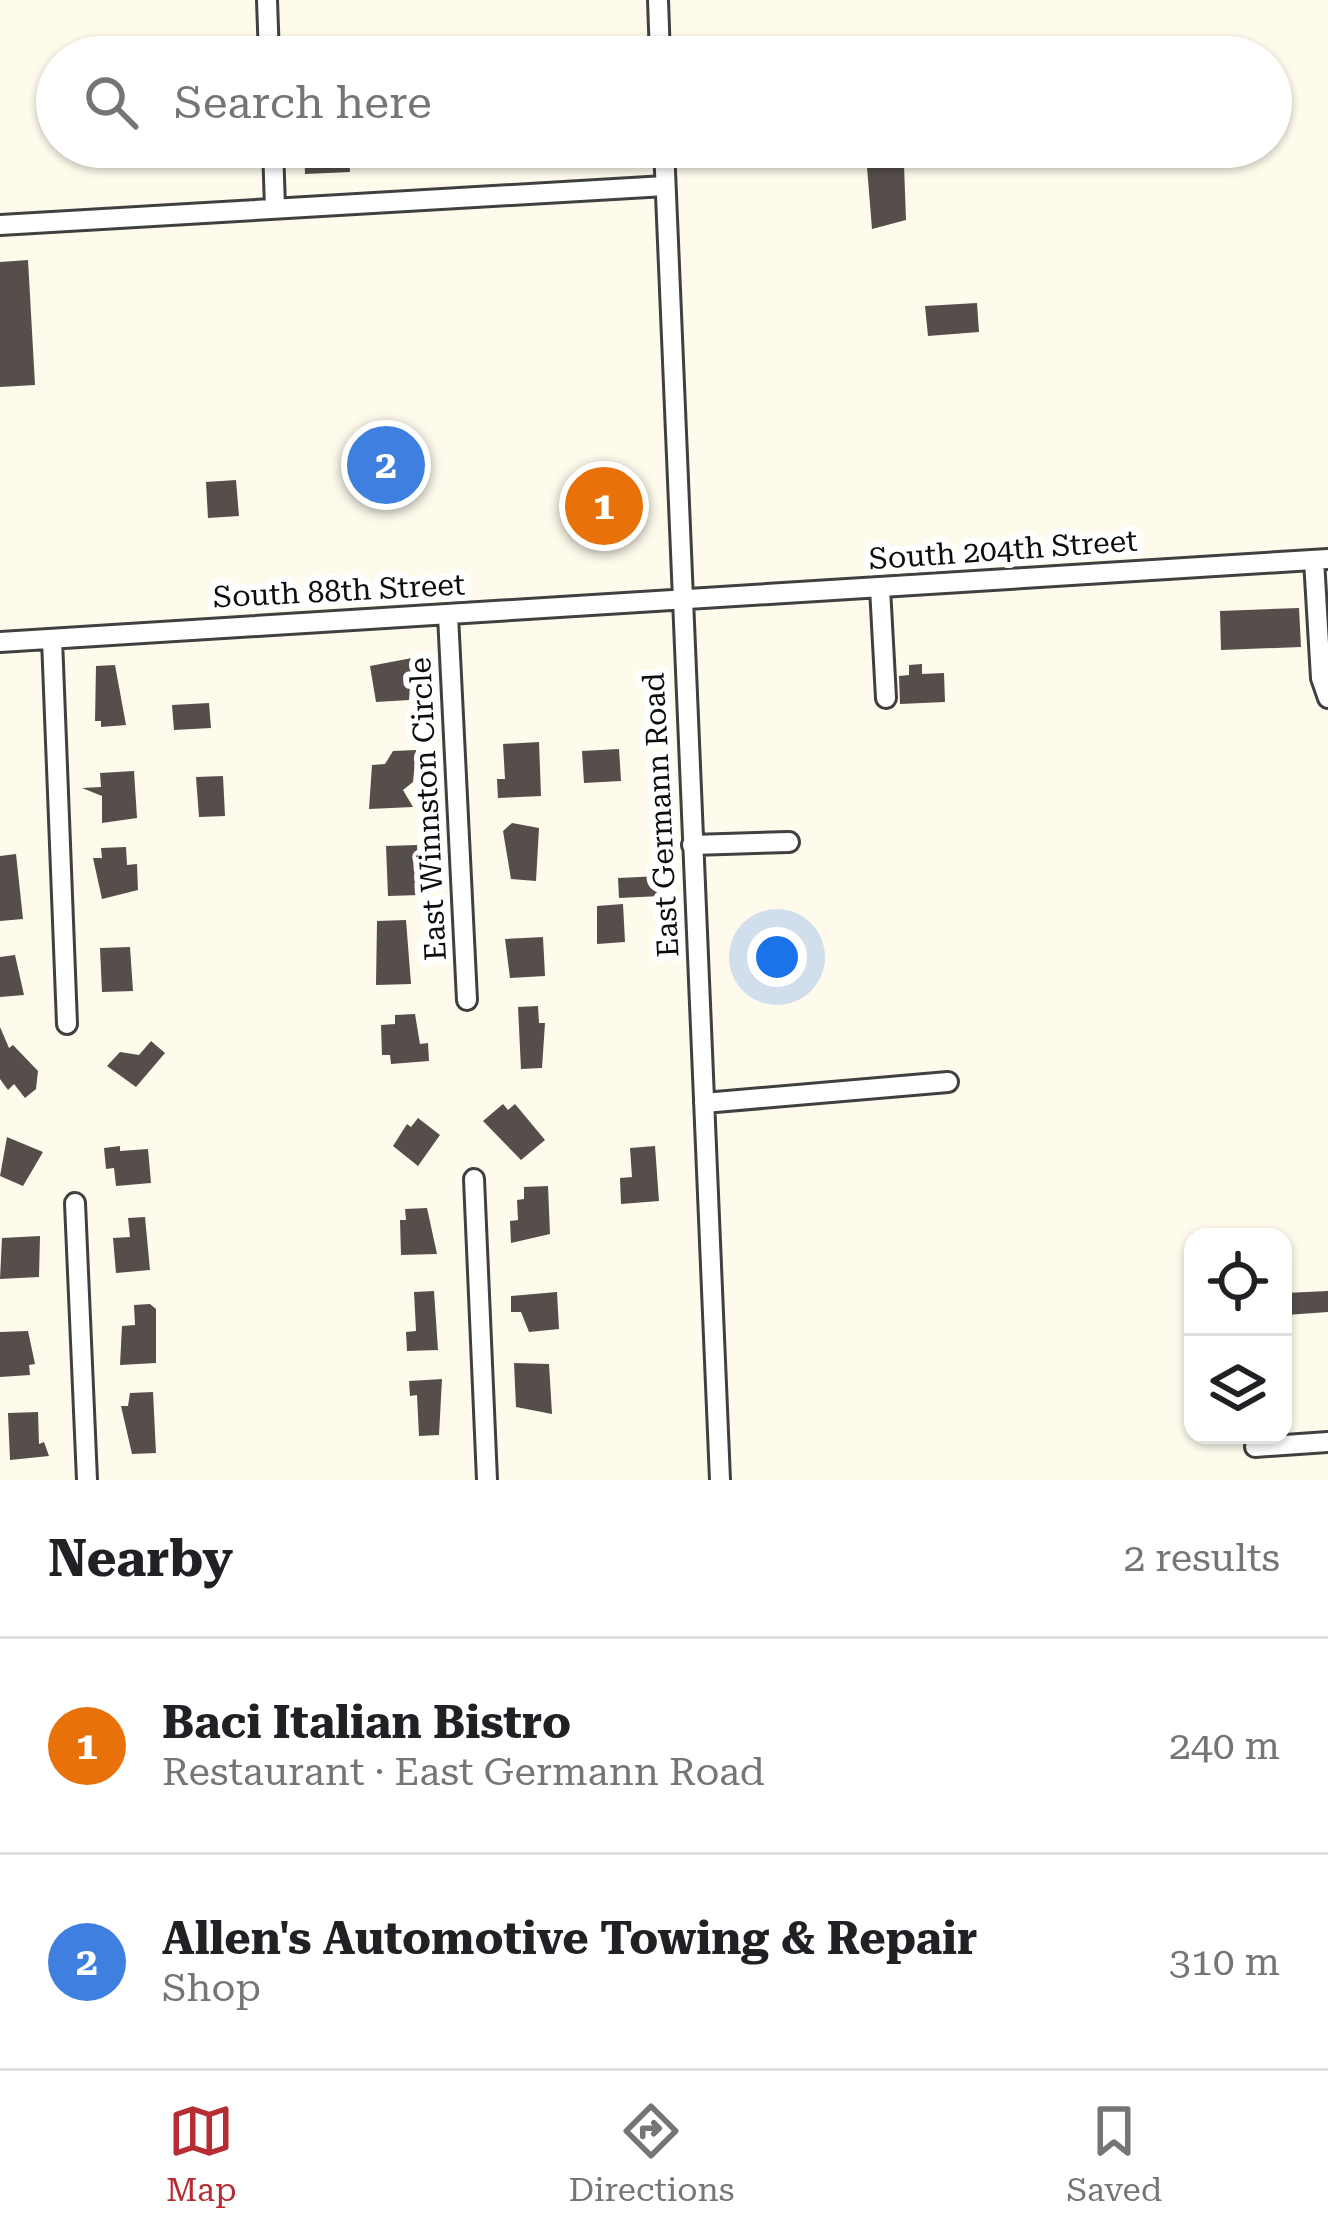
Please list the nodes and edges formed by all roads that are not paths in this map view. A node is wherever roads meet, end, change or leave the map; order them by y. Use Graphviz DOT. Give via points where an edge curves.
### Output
graph roads {
  1 [pos="267,0"];
  2 [pos="658,0"];
  3 [pos="268,36"];
  4 [pos="659,36"];
  5 [pos="274,168"];
  6 [pos="665,168"];
  7 [pos="665,185"];
  8 [pos="275,208"];
  9 [pos="0,225"];
  10 [pos="1321,559"];
  11 [pos="880,588"];
  12 [pos="682,600"];
  13 [pos="448,615"];
  14 [pos="52,639"];
  15 [pos="0,642"];
  16 [pos="886,698"];
  17 [pos="1328,698"];
  18 [pos="789,842"];
  19 [pos="692,845"];
  20 [pos="467,1000"];
  21 [pos="67,1024"];
  22 [pos="948,1082"];
  23 [pos="704,1103"];
  24 [pos="474,1179"];
  25 [pos="75,1203"];
  26 [pos="1328,1442"];
  27 [pos="1255,1447"];
  28 [pos="87,1480"];
  29 [pos="487,1480"];
  30 [pos="720,1480"];
  1 -- 3 [label="street"];
  2 -- 4 [label="street"];
  5 -- 8 [label="street"];
  6 -- 7 [label="street, East Germann Road"];
  7 -- 8 [label="street"];
  7 -- 12 [label="street, East Germann Road"];
  8 -- 9 [label="street"];
  10 -- 11 [label="street, South 204th Street"];
  10 -- 17 [label="street"];
  11 -- 12 [label="street, South 204th Street"];
  11 -- 16 [label="street"];
  12 -- 13 [label="street, South 88th Street"];
  12 -- 19 [label="street, East Germann Road"];
  13 -- 14 [label="street, South 88th Street"];
  13 -- 20 [label="street, East Winnston Circle"];
  14 -- 15 [label="street, South 88th Street"];
  14 -- 21 [label="street"];
  18 -- 19 [label="street"];
  19 -- 23 [label="street, East Germann Road"];
  22 -- 23 [label="street"];
  23 -- 30 [label="street, East Germann Road"];
  24 -- 29 [label="street"];
  25 -- 28 [label="street"];
  26 -- 27 [label="street"];
}
